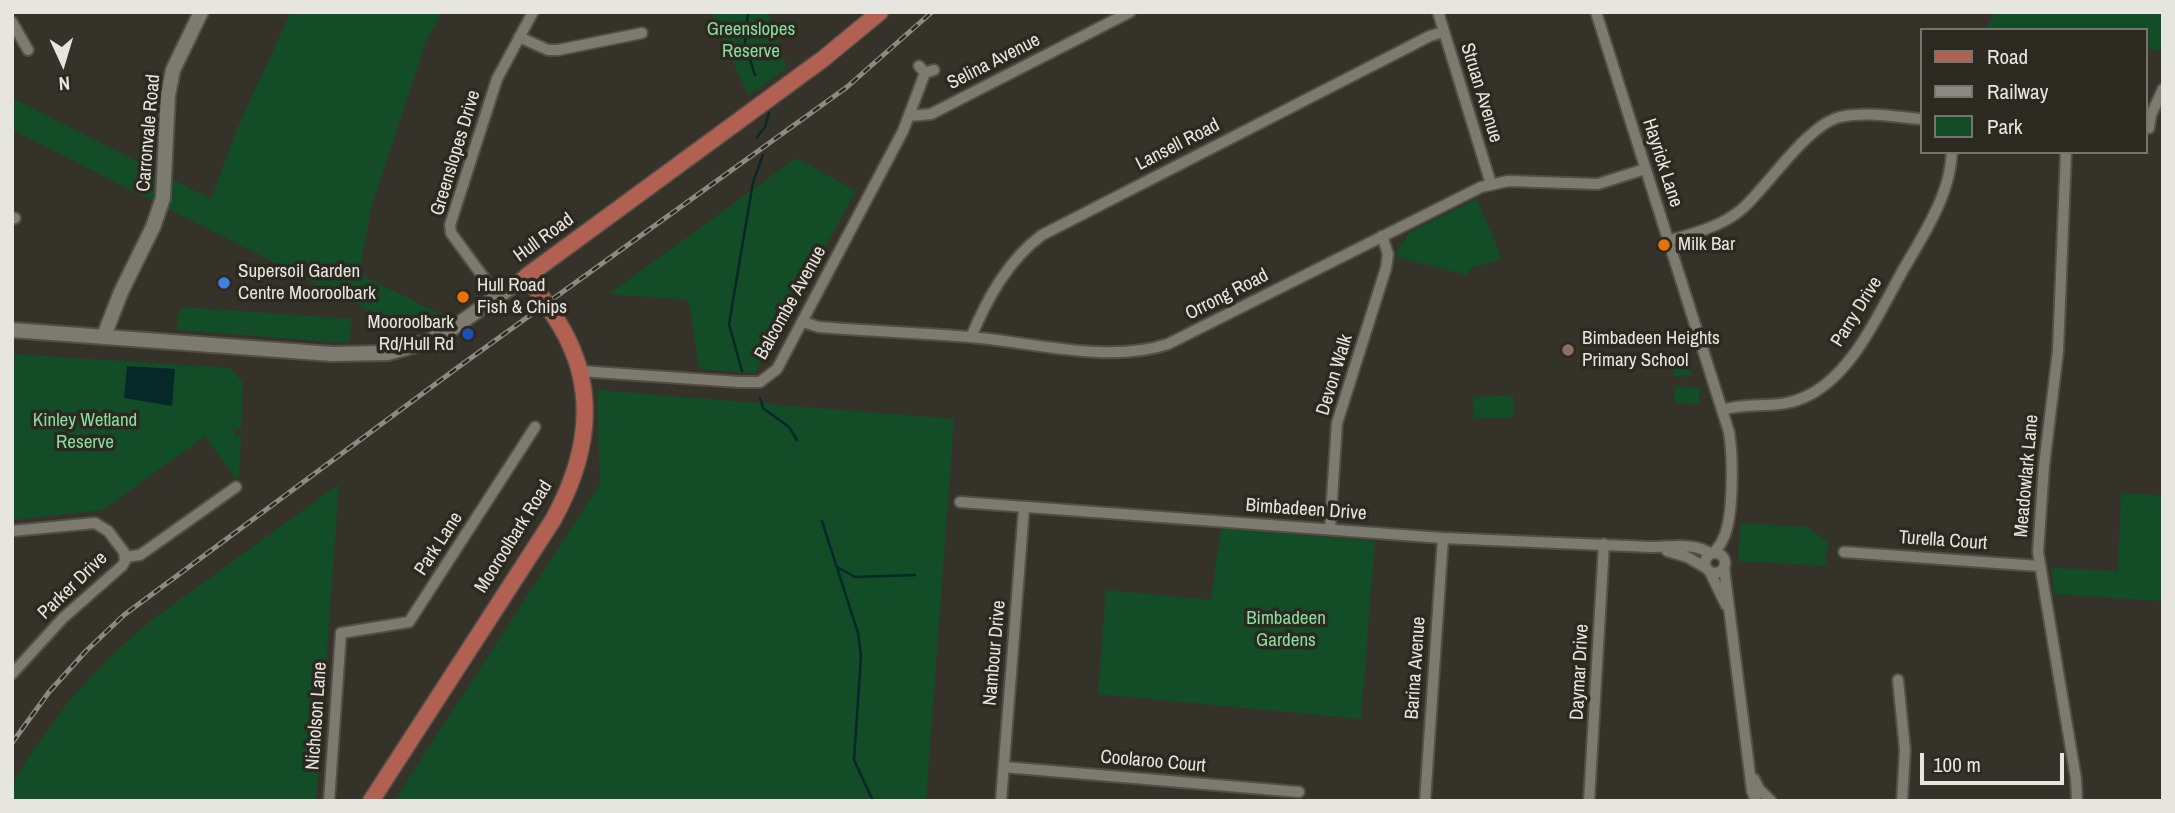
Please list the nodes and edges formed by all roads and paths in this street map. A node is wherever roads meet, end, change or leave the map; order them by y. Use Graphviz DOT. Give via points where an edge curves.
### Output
graph roads {
  1 [pos="201,12"];
  2 [pos="533,12"];
  3 [pos="880,12"];
  4 [pos="1130,12"];
  5 [pos="1438,12"];
  6 [pos="1597,17"];
  7 [pos="12,22"];
  8 [pos="1443,32"];
  9 [pos="642,33"];
  10 [pos="519,37"];
  11 [pos="28,50"];
  12 [pos="926,70"];
  13 [pos="2163,89"];
  14 [pos="909,116"];
  15 [pos="1920,118"];
  16 [pos="2147,128"];
  17 [pos="2163,128"];
  18 [pos="1952,154"];
  19 [pos="2066,154"];
  20 [pos="1645,170"];
  21 [pos="1491,184"];
  22 [pos="1382,236"];
  23 [pos="1668,241"];
  24 [pos="527,276"];
  25 [pos="498,298"];
  26 [pos="803,322"];
  27 [pos="12,330"];
  28 [pos="104,335"];
  29 [pos="971,337"];
  30 [pos="580,371"];
  31 [pos="1722,410"];
  32 [pos="536,427"];
  33 [pos="236,487"];
  34 [pos="960,502"];
  35 [pos="1024,509"];
  36 [pos="1728,518"];
  37 [pos="1330,529"];
  38 [pos="12,531"];
  39 [pos="1443,538"];
  40 [pos="1604,544"];
  41 [pos="1651,547"];
  42 [pos="1844,552"];
  43 [pos="1712,554"];
  44 [pos="125,558"];
  45 [pos="1724,565"];
  46 [pos="2039,566"];
  47 [pos="1708,570"];
  48 [pos="1728,611"];
  49 [pos="341,633"];
  50 [pos="12,674"];
  51 [pos="1898,680"];
  52 [pos="1004,767"];
  53 [pos="1751,774"];
  54 [pos="1299,792"];
  55 [pos="329,801"];
  56 [pos="371,801"];
  57 [pos="1001,801"];
  58 [pos="1425,801"];
  59 [pos="1590,801"];
  60 [pos="1756,801"];
  61 [pos="1771,801"];
  62 [pos="1902,801"];
  63 [pos="2077,801"];
  1 -- 28 [label="main road, Carronvale Road" via="173,70 163,198"];
  2 -- 10 [label="street, Greenslopes Drive"];
  3 -- 24 [label="main road, Hull Road" via="823,59"];
  4 -- 14 [label="street, Selina Avenue" via="931,114"];
  5 -- 8 [label="street, Struan Avenue"];
  6 -- 20 [label="street, Hayrick Lane"];
  7 -- 11 [label="street"];
  8 -- 21 [label="street, Struan Avenue"];
  8 -- 29 [label="street, Lansell Road" via="1042,235 1013,261"];
  9 -- 10 [label="street" via="558,50"];
  10 -- 25 [label="street, Greenslopes Drive" via="497,79 450,225 451,233"];
  12 -- 14 [label="street, Balcombe Avenue"];
  13 -- 16 [label="street"];
  14 -- 26 [label="street, Balcombe Avenue"];
  15 -- 23 [label="street" via="1833,120 1810,137 1734,215"];
  16 -- 17 [label="street"];
  18 -- 31 [label="street, Parry Drive" via="1933,218 1846,363 1814,393 1798,401"];
  19 -- 46 [label="street, Meadowlark Lane" via="2058,351 2044,466"];
  20 -- 21 [label="street, Orrong Road" via="1591,184"];
  20 -- 23 [label="street, Hayrick Lane"];
  21 -- 22 [label="street, Orrong Road"];
  22 -- 29 [label="street, Orrong Road" via="1152,350 1115,353"];
  22 -- 37 [label="street, Devon Walk" via="1387,268 1337,423"];
  23 -- 31 [label="street, Hayrick Lane"];
  24 -- 25 [label="main road, Hull Road"];
  24 -- 30 [label="main road, Mooroolbark Road" via="566,334"];
  25 -- 28 [label="main road, Hull Road" via="426,342 388,353 332,354"];
  26 -- 29 [label="street, Orrong Road" via="819,327"];
  26 -- 30 [label="street, Balcombe Avenue" via="777,369 760,382"];
  27 -- 28 [label="main road, Hull Road"];
  30 -- 56 [label="main road, Mooroolbark Road" via="584,430 575,476 565,498"];
  31 -- 36 [label="street, Hayrick Lane" via="1731,450"];
  32 -- 49 [label="street, Park Lane" via="409,622"];
  33 -- 44 [label="street" via="140,555"];
  34 -- 35 [label="street, Bimbadeen Drive"];
  35 -- 37 [label="street, Bimbadeen Drive"];
  35 -- 52 [label="street, Nambour Drive"];
  36 -- 43 [label="street, Hayrick Lane" via="1723,541"];
  36 -- 45 [label="street, Hayrick Lane" via="1730,539"];
  37 -- 39 [label="street, Bimbadeen Drive"];
  38 -- 44 [label="street, Parker Drive" via="95,523 108,531"];
  39 -- 40 [label="street, Bimbadeen Drive"];
  39 -- 58 [label="street, Barina Avenue"];
  40 -- 41 [label="street, Bimbadeen Drive"];
  40 -- 59 [label="street, Daymar Drive"];
  41 -- 43 [label="street, Bimbadeen Drive" via="1698,548"];
  41 -- 47 [label="street, Bimbadeen Drive" via="1681,554"];
  42 -- 46 [label="street, Turella Court"];
  43 -- 45 [label="street" via="1721,555"];
  43 -- 47 [label="street" via="1706,558"];
  44 -- 50 [label="street, Parker Drive"];
  45 -- 47 [label="street" via="1718,573"];
  45 -- 48 [label="street, Hayrick Lane"];
  46 -- 63 [label="street, Meadowlark Lane" via="2077,779"];
  47 -- 48 [label="street, Hayrick Lane"];
  48 -- 53 [label="street, Hayrick Lane"];
  49 -- 55 [label="street, Nicholson Lane"];
  51 -- 62 [label="street" via="1905,750"];
  52 -- 54 [label="street, Coolaroo Court"];
  52 -- 57 [label="street, Nambour Drive"];
  53 -- 60 [label="street, Hayrick Lane"];
  53 -- 61 [label="street, Hayrick Lane"];
}
